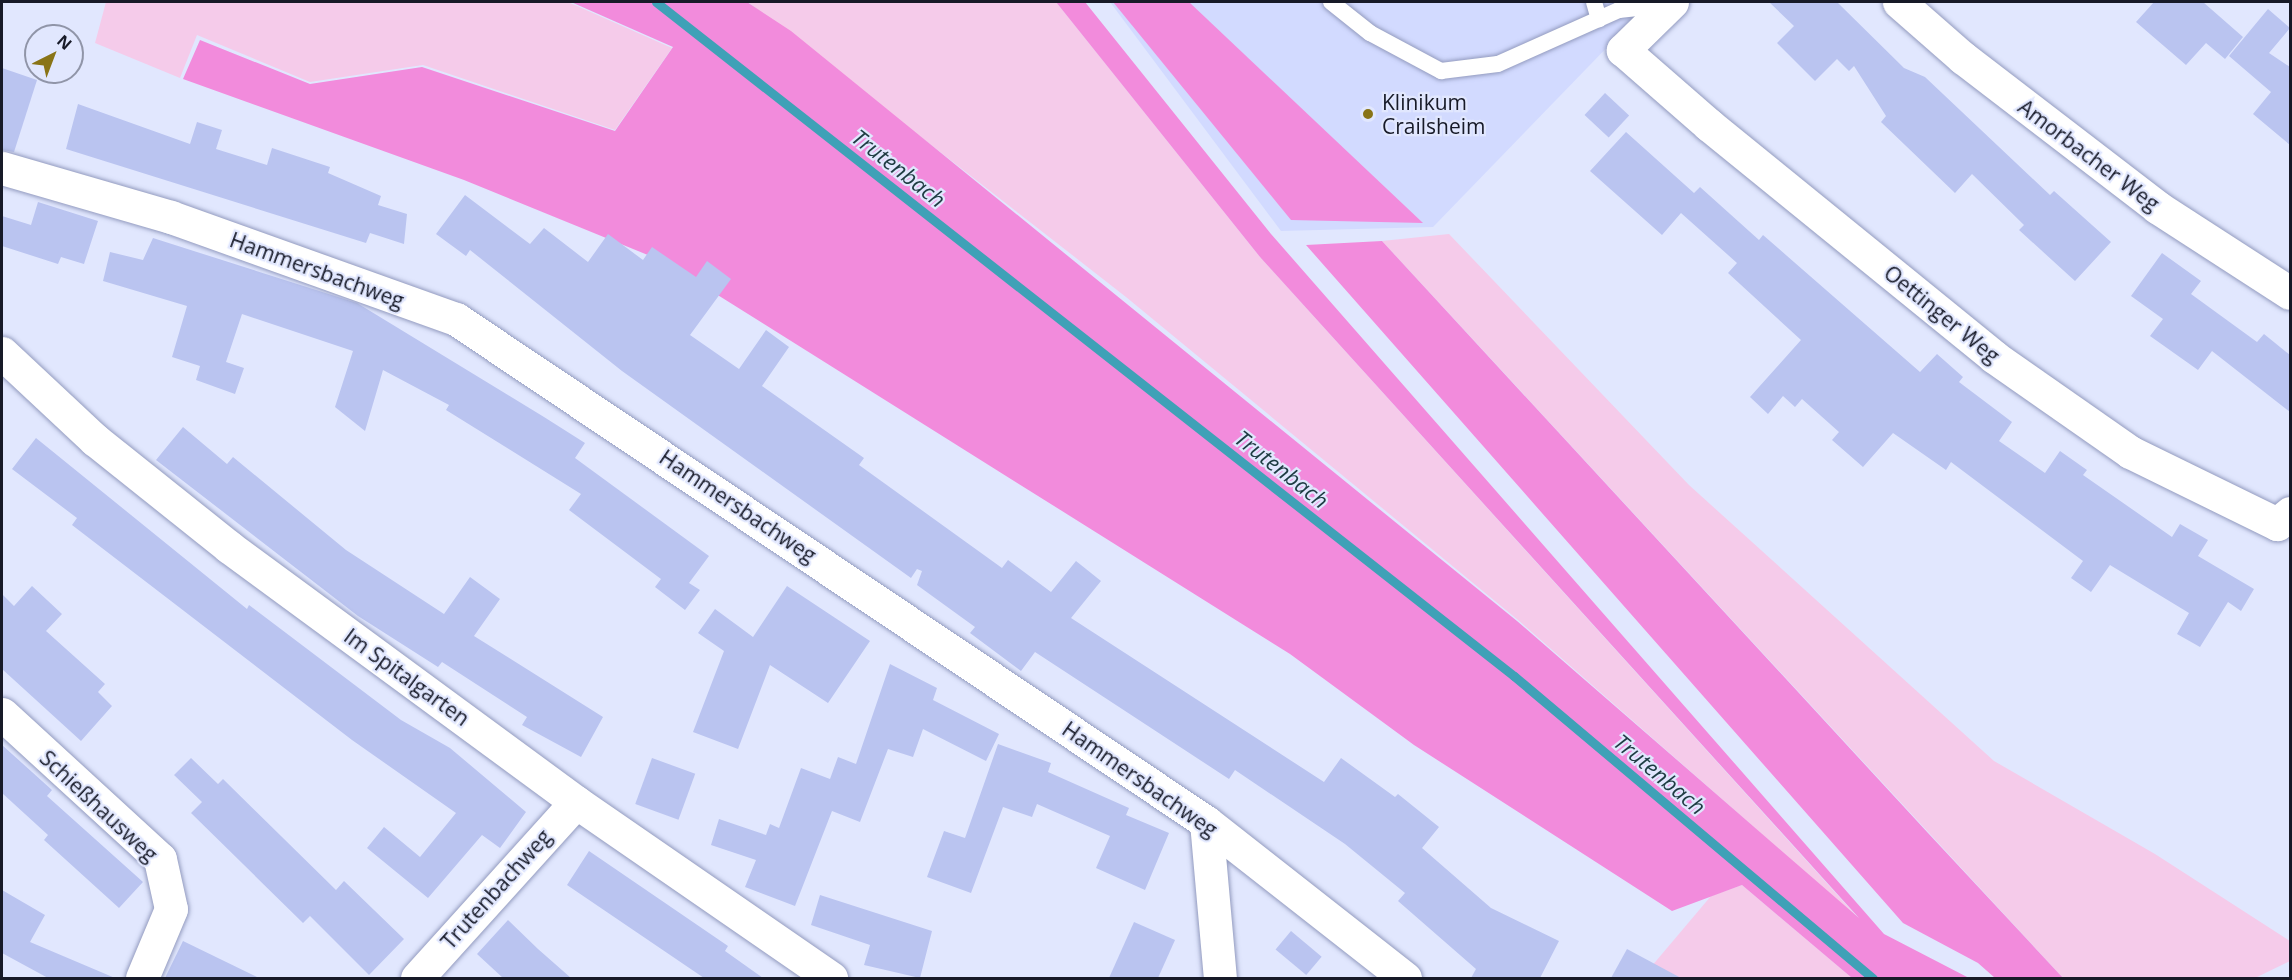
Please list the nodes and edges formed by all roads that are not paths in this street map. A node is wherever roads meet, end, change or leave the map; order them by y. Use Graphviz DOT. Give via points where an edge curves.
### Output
graph roads {
  1 [pos="1331,2"];
  2 [pos="1594,2"];
  3 [pos="1899,2"];
  4 [pos="1670,3"];
  5 [pos="1599,19"];
  6 [pos="2,168"];
  7 [pos="2290,293"];
  8 [pos="2,353"];
  9 [pos="2290,513"];
  10 [pos="2,714"];
  11 [pos="576,802"];
  12 [pos="1206,822"];
  13 [pos="142,978"];
  14 [pos="417,978"];
  15 [pos="831,978"];
  16 [pos="1220,978"];
  17 [pos="1405,978"];
  1 -- 5 [label="lane" via="1370,33 1441,71 1498,64"];
  2 -- 5 [label="lane"];
  3 -- 7 [label="street, Amorbacher Weg" via="1962,58 2157,207"];
  4 -- 5 [label="lane" via="1619,10"];
  4 -- 9 [label="street, Oettinger Weg" via="1623,50 1994,357 2130,452 2277,524"];
  6 -- 12 [label="street, Hammersbachweg" via="171,218 456,319"];
  8 -- 11 [label="street, Im Spitalgarten" via="94,440 229,547"];
  10 -- 13 [label="street, Schießhausweg" via="160,859 171,909"];
  11 -- 14 [label="street, Trutenbachweg"];
  11 -- 15 [label="street, Im Spitalgarten"];
  12 -- 16 [label="street"];
  12 -- 17 [label="street, Hammersbachweg"];
}
